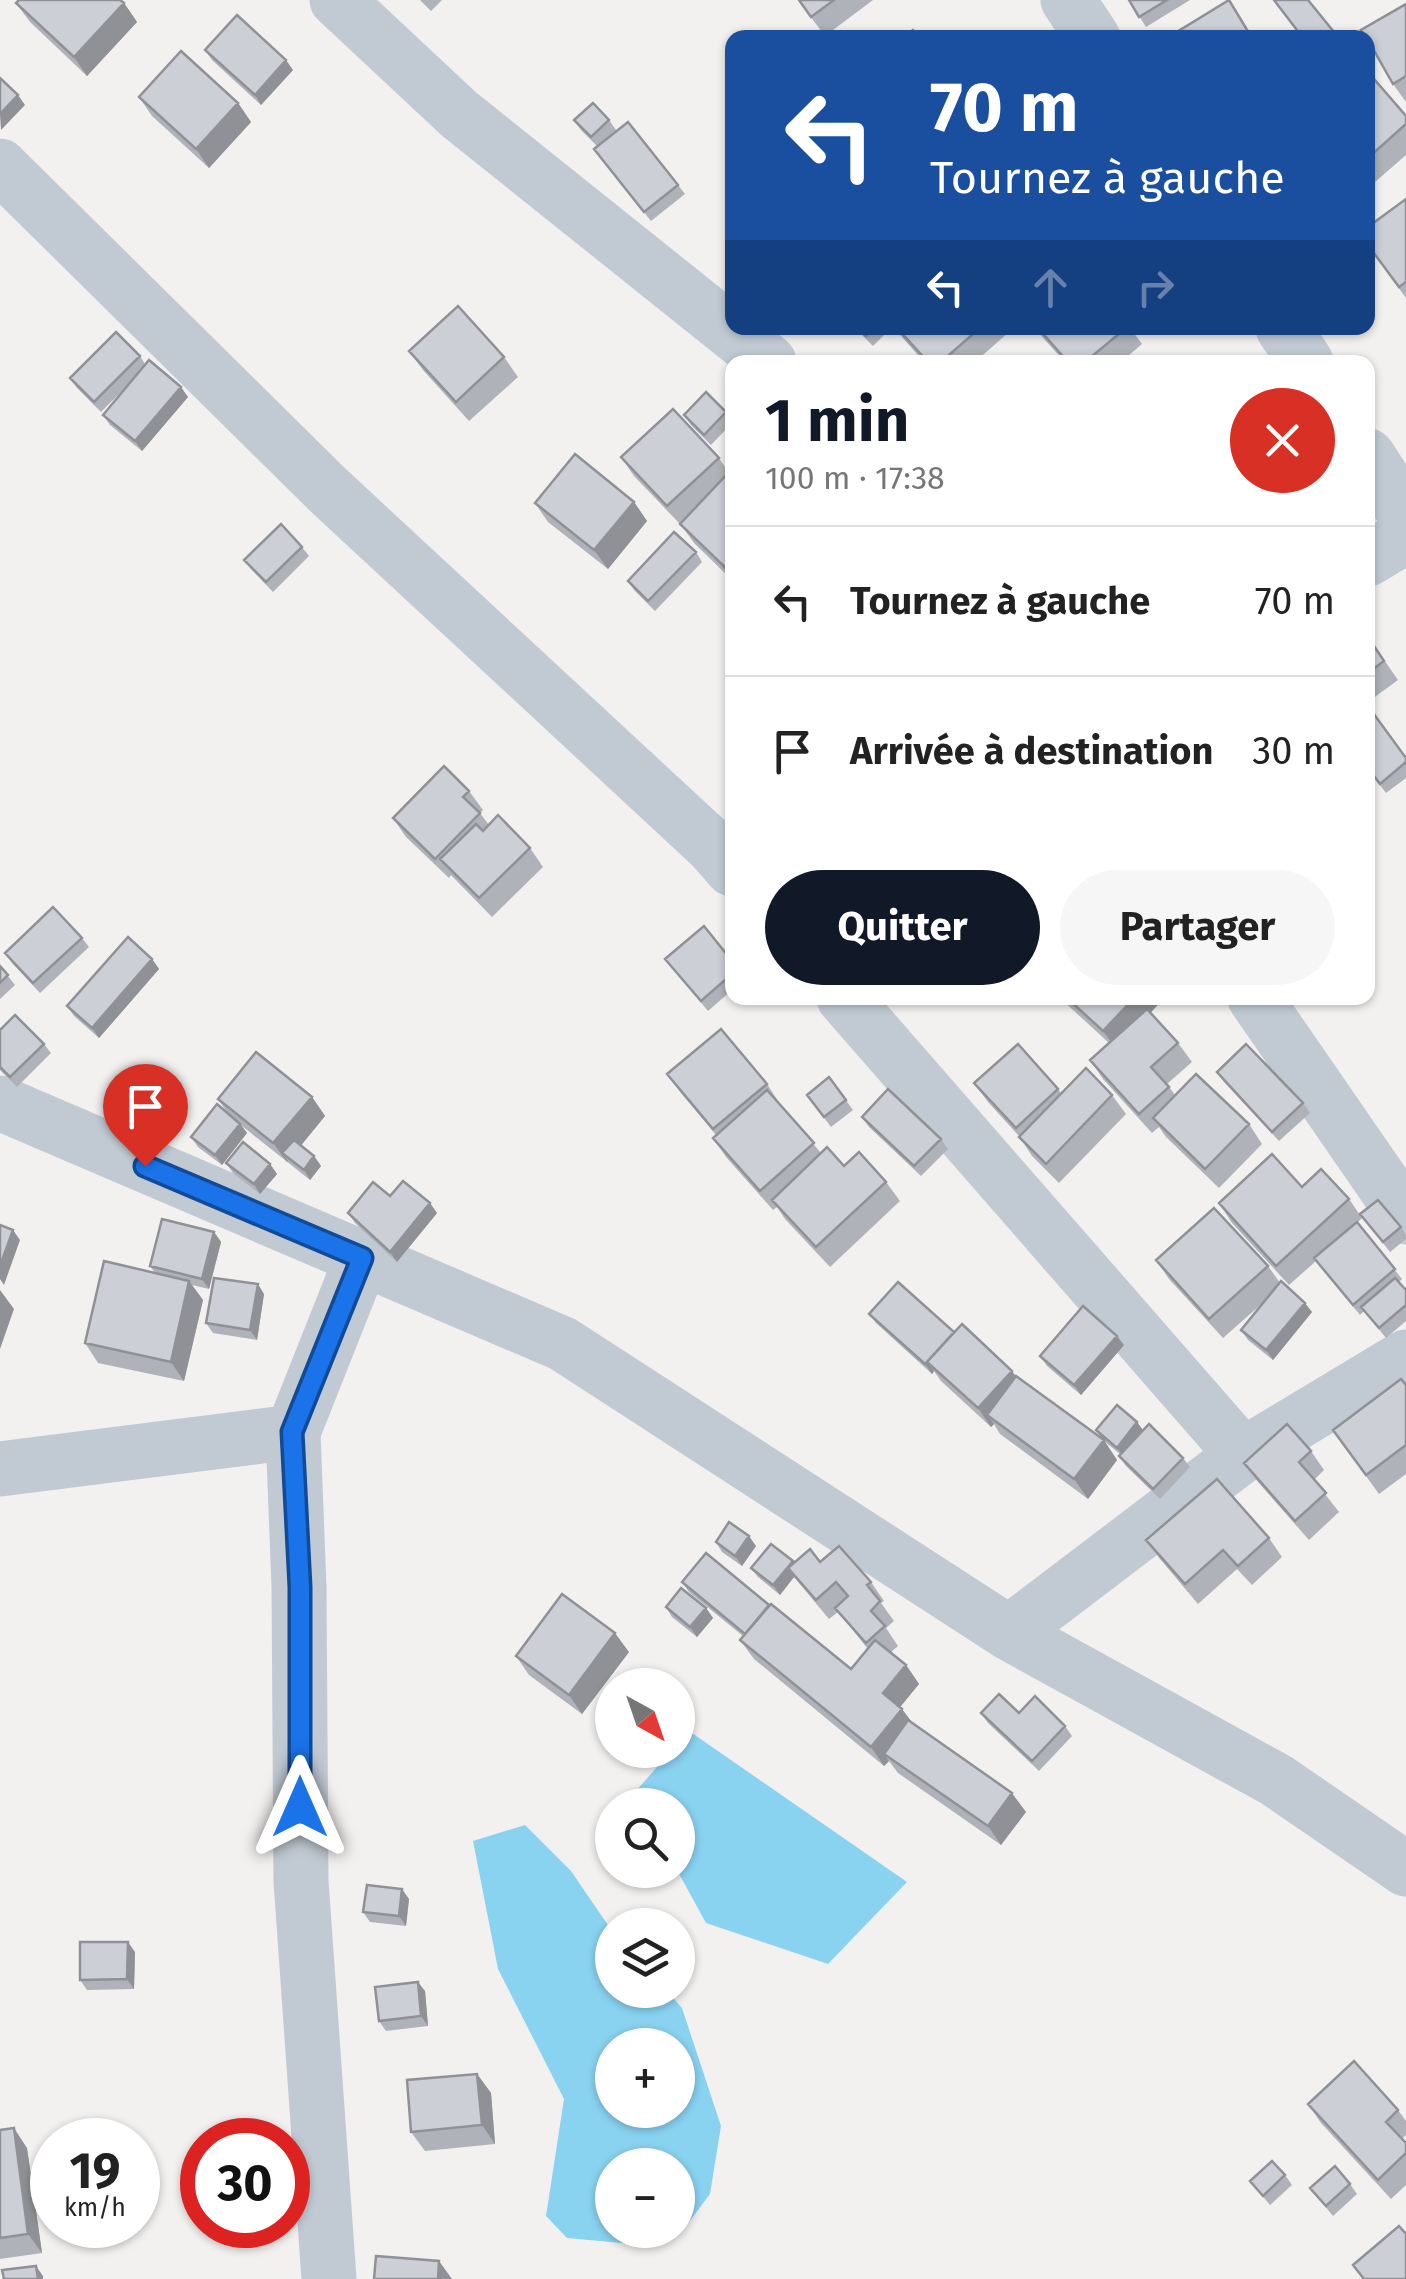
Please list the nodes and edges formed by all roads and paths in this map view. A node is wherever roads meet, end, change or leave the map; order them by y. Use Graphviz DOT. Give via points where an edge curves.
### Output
graph roads {
  1 [pos="337,0"];
  2 [pos="1068,0"];
  3 [pos="1087,30"];
  4 [pos="0,166"];
  5 [pos="725,327"];
  6 [pos="735,335"];
  7 [pos="760,355"];
  8 [pos="1375,467"];
  9 [pos="1406,514"];
  10 [pos="1406,536"];
  11 [pos="1375,556"];
  12 [pos="725,861"];
  13 [pos="850,1005"];
  14 [pos="1260,1005"];
  15 [pos="0,1104"];
  16 [pos="1406,1217"];
  17 [pos="362,1258"];
  18 [pos="1406,1357"];
  19 [pos="292,1432"];
  20 [pos="1244,1455"];
  21 [pos="0,1469"];
  22 [pos="1009,1633"];
  23 [pos="1406,1869"];
  24 [pos="329,2279"];
  1 -- 5 [label="street" via="459,114"];
  2 -- 3 [label="street"];
  4 -- 12 [label="street" via="328,490"];
  6 -- 7 [label="street"];
  8 -- 9 [label="street"];
  10 -- 11 [label="street"];
  13 -- 20 [label="street"];
  14 -- 16 [label="street"];
  15 -- 17 [label="street"];
  17 -- 19 [label="street"];
  17 -- 22 [label="street" via="563,1344"];
  18 -- 20 [label="street"];
  19 -- 21 [label="street"];
  19 -- 24 [label="street" via="301,1880"];
  20 -- 22 [label="street"];
  22 -- 23 [label="street" via="1276,1780"];
}
